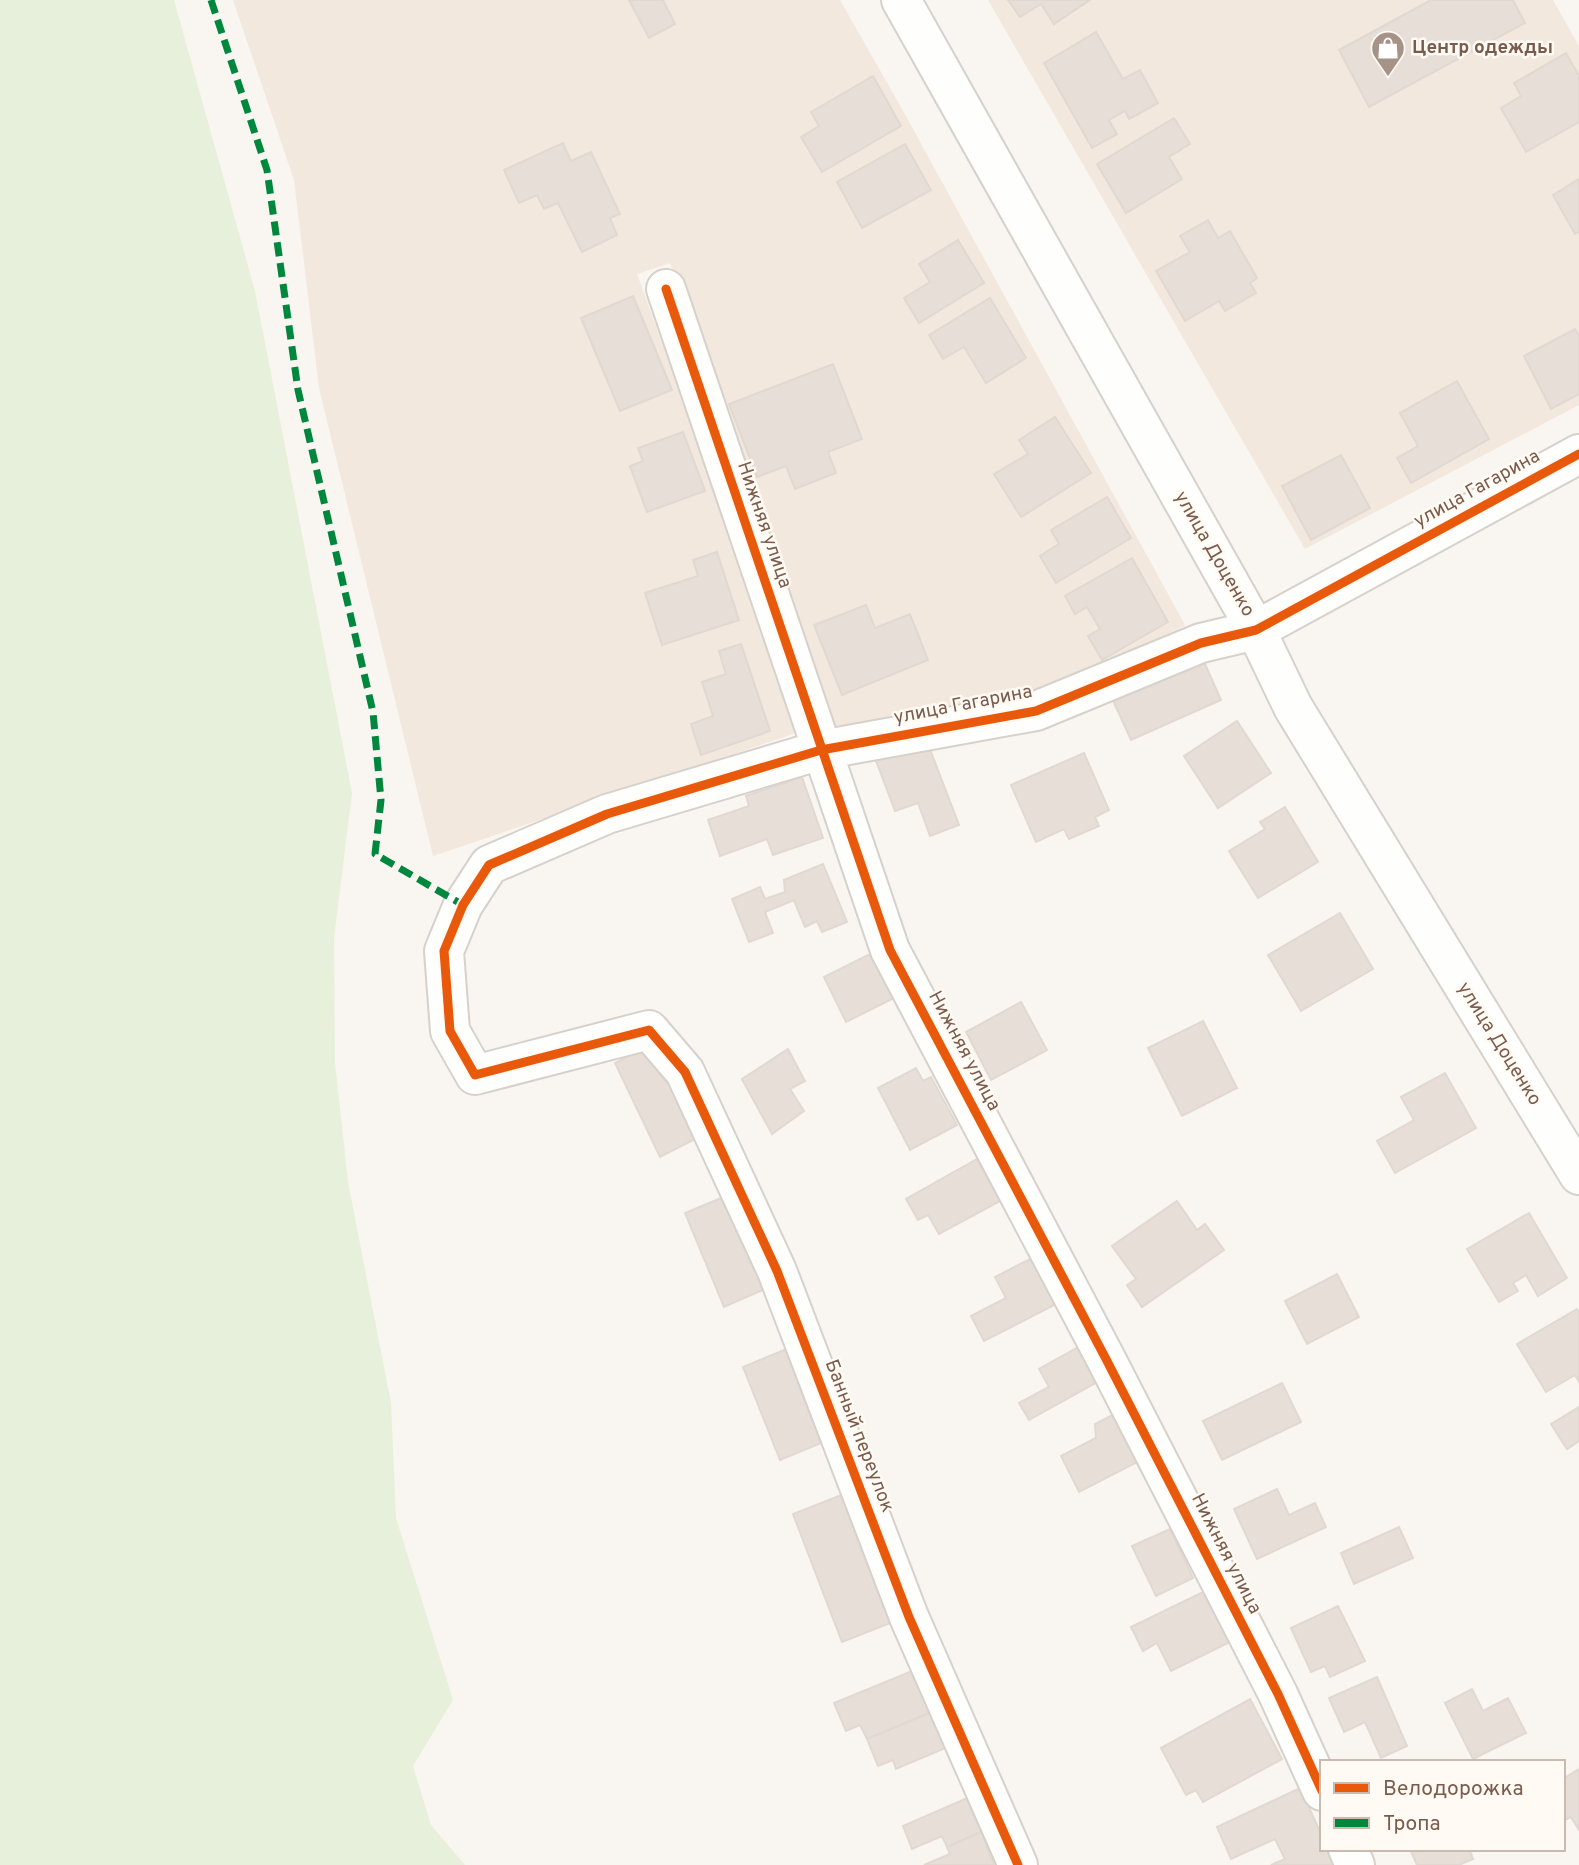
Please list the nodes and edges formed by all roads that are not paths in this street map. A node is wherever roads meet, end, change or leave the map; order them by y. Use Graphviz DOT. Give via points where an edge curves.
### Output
graph roads {
  1 [pos="901,0"];
  2 [pos="666,289"];
  3 [pos="1579,454"];
  4 [pos="1256,630"];
  5 [pos="821,750"];
  6 [pos="649,1030"];
  7 [pos="1579,1174"];
  8 [pos="1320,1787"];
  9 [pos="1018,1865"];
  1 -- 4 [label="street, улица Доценко"];
  2 -- 5 [label="street, Нижняя улица"];
  3 -- 4 [label="street, улица Гагарина"];
  4 -- 5 [label="street, улица Гагарина" via="1201,643 1036,711"];
  4 -- 7 [label="street, улица Доценко" via="1293,707"];
  5 -- 6 [label="street, улица Гагарина" via="595,819 489,865 463,905 444,951 450,1031 475,1075"];
  5 -- 8 [label="street, Нижняя улица" via="890,950 1093,1334 1278,1694"];
  6 -- 9 [label="street, Банный переулок" via="685,1072 777,1271 909,1617"];
}
